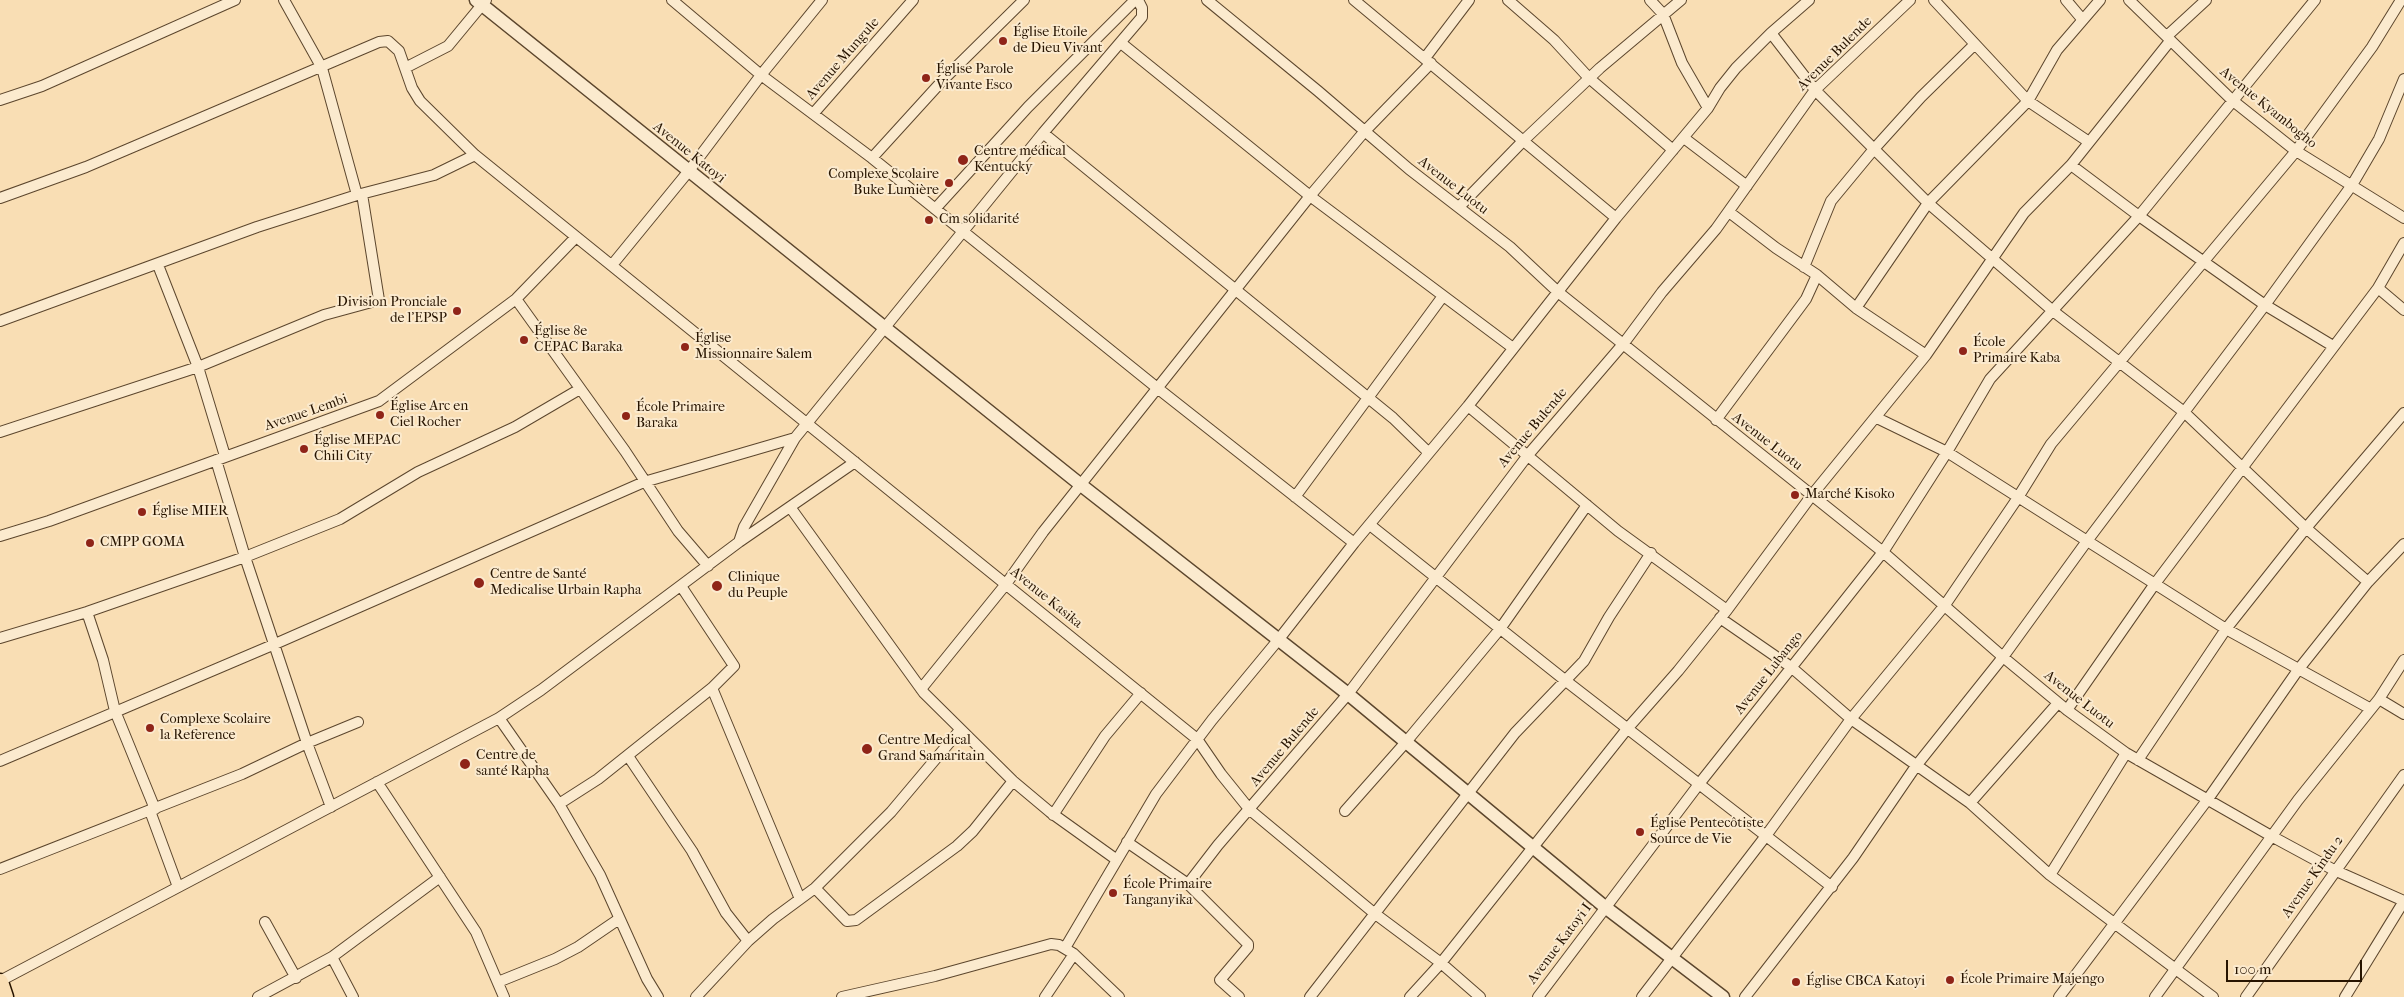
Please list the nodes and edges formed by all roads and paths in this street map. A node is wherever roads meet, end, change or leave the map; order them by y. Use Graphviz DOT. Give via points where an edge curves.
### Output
graph roads {
  1 [pos="236,0"];
  2 [pos="284,0"];
  3 [pos="672,0"];
  4 [pos="822,0"];
  5 [pos="913,0"];
  6 [pos="1024,0"];
  7 [pos="1136,0"];
  8 [pos="1207,0"];
  9 [pos="1354,0"];
  10 [pos="1469,0"];
  11 [pos="1508,0"];
  12 [pos="1650,0"];
  13 [pos="1681,0"];
  14 [pos="1809,0"];
  15 [pos="1910,0"];
  16 [pos="1934,0"];
  17 [pos="2066,0"];
  18 [pos="2100,0"];
  19 [pos="2129,0"];
  20 [pos="2206,0"];
  21 [pos="2315,0"];
  22 [pos="2401,0"];
  23 [pos="482,2"];
  24 [pos="1662,14"];
  25 [pos="2082,18"];
  26 [pos="1771,33"];
  27 [pos="2169,38"];
  28 [pos="1121,43"];
  29 [pos="1974,45"];
  30 [pos="1428,60"];
  31 [pos="322,68"];
  32 [pos="405,68"];
  33 [pos="761,75"];
  34 [pos="1589,78"];
  35 [pos="2404,78"];
  36 [pos="1815,90"];
  37 [pos="0,100"];
  38 [pos="2232,100"];
  39 [pos="2028,101"];
  40 [pos="1708,108"];
  41 [pos="813,114"];
  42 [pos="1364,132"];
  43 [pos="1043,133"];
  44 [pos="1684,138"];
  45 [pos="1524,140"];
  46 [pos="2089,142"];
  47 [pos="1874,149"];
  48 [pos="1673,150"];
  49 [pos="2296,151"];
  50 [pos="475,154"];
  51 [pos="872,158"];
  52 [pos="2071,165"];
  53 [pos="688,172"];
  54 [pos="2352,185"];
  55 [pos="1747,186"];
  56 [pos="360,194"];
  57 [pos="1310,196"];
  58 [pos="0,198"];
  59 [pos="1928,203"];
  60 [pos="1458,207"];
  61 [pos="935,209"];
  62 [pos="1729,212"];
  63 [pos="2139,216"];
  64 [pos="1616,218"];
  65 [pos="2404,218"];
  66 [pos="962,231"];
  67 [pos="576,238"];
  68 [pos="2404,243"];
  69 [pos="1992,260"];
  70 [pos="2203,262"];
  71 [pos="158,265"];
  72 [pos="612,265"];
  73 [pos="1804,267"];
  74 [pos="1817,275"];
  75 [pos="2378,288"];
  76 [pos="1235,289"];
  77 [pos="1558,292"];
  78 [pos="1443,296"];
  79 [pos="516,299"];
  80 [pos="2265,305"];
  81 [pos="1856,308"];
  82 [pos="2404,310"];
  83 [pos="2053,311"];
  84 [pos="0,321"];
  85 [pos="884,326"];
  86 [pos="1624,343"];
  87 [pos="2334,346"];
  88 [pos="1513,348"];
  89 [pos="1926,355"];
  90 [pos="2118,362"];
  91 [pos="198,367"];
  92 [pos="1156,388"];
  93 [pos="580,389"];
  94 [pos="1367,397"];
  95 [pos="1468,406"];
  96 [pos="2184,412"];
  97 [pos="2404,413"];
  98 [pos="1877,418"];
  99 [pos="1716,420"];
  100 [pos="806,424"];
  101 [pos="0,432"];
  102 [pos="795,438"];
  103 [pos="1428,452"];
  104 [pos="1947,452"];
  105 [pos="1528,455"];
  106 [pos="220,458"];
  107 [pos="855,462"];
  108 [pos="2243,465"];
  109 [pos="644,482"];
  110 [pos="1081,485"];
  111 [pos="1812,495"];
  112 [pos="1295,497"];
  113 [pos="2018,498"];
  114 [pos="1587,505"];
  115 [pos="790,507"];
  116 [pos="1370,525"];
  117 [pos="2306,528"];
  118 [pos="0,536"];
  119 [pos="2087,541"];
  120 [pos="739,542"];
  121 [pos="1354,543"];
  122 [pos="2404,544"];
  123 [pos="1883,552"];
  124 [pos="1651,553"];
  125 [pos="245,557"];
  126 [pos="708,566"];
  127 [pos="1434,577"];
  128 [pos="2368,582"];
  129 [pos="1006,584"];
  130 [pos="2154,585"];
  131 [pos="681,586"];
  132 [pos="1945,605"];
  133 [pos="86,612"];
  134 [pos="1724,614"];
  135 [pos="1500,629"];
  136 [pos="2226,629"];
  137 [pos="0,638"];
  138 [pos="1279,639"];
  139 [pos="275,644"];
  140 [pos="2003,657"];
  141 [pos="2404,660"];
  142 [pos="1791,667"];
  143 [pos="2298,670"];
  144 [pos="1566,681"];
  145 [pos="712,688"];
  146 [pos="921,689"];
  147 [pos="1141,693"];
  148 [pos="1348,694"];
  149 [pos="2379,699"];
  150 [pos="2058,703"];
  151 [pos="2371,709"];
  152 [pos="2067,710"];
  153 [pos="116,711"];
  154 [pos="2404,714"];
  155 [pos="499,718"];
  156 [pos="1851,719"];
  157 [pos="358,722"];
  158 [pos="1627,729"];
  159 [pos="960,730"];
  160 [pos="1197,739"];
  161 [pos="1406,742"];
  162 [pos="307,743"];
  163 [pos="2126,753"];
  164 [pos="628,756"];
  165 [pos="2138,760"];
  166 [pos="0,761"];
  167 [pos="1916,766"];
  168 [pos="2404,775"];
  169 [pos="1014,781"];
  170 [pos="377,782"];
  171 [pos="1699,784"];
  172 [pos="1467,795"];
  173 [pos="2208,799"];
  174 [pos="1970,803"];
  175 [pos="559,804"];
  176 [pos="331,807"];
  177 [pos="153,810"];
  178 [pos="1250,810"];
  179 [pos="1345,811"];
  180 [pos="1054,815"];
  181 [pos="1765,837"];
  182 [pos="2272,837"];
  183 [pos="1127,842"];
  184 [pos="1533,847"];
  185 [pos="1117,860"];
  186 [pos="0,869"];
  187 [pos="2334,870"];
  188 [pos="2050,875"];
  189 [pos="440,877"];
  190 [pos="1188,884"];
  191 [pos="178,887"];
  192 [pos="1832,887"];
  193 [pos="815,888"];
  194 [pos="800,900"];
  195 [pos="2404,901"];
  196 [pos="1605,906"];
  197 [pos="1374,912"];
  198 [pos="619,919"];
  199 [pos="265,922"];
  200 [pos="2115,924"];
  201 [pos="748,941"];
  202 [pos="1069,951"];
  203 [pos="332,957"];
  204 [pos="1672,957"];
  205 [pos="1441,963"];
  206 [pos="2175,970"];
  207 [pos="296,978"];
  208 [pos="0,981"];
  209 [pos="498,982"];
  210 [pos="701,995"];
  211 [pos="5,997"];
  212 [pos="258,997"];
  213 [pos="353,997"];
  214 [pos="504,997"];
  215 [pos="658,997"];
  216 [pos="842,997"];
  217 [pos="1045,997"];
  218 [pos="1119,997"];
  219 [pos="1239,997"];
  220 [pos="1310,997"];
  221 [pos="1410,997"];
  222 [pos="1480,997"];
  223 [pos="1538,997"];
  224 [pos="1642,997"];
  225 [pos="1723,997"];
  226 [pos="1745,997"];
  227 [pos="2059,997"];
  228 [pos="2155,997"];
  229 [pos="2213,997"];
  230 [pos="2246,997"];
  231 [pos="2345,997"];
  1 -- 37 [label="street" via="42,86"];
  2 -- 31 [label="street"];
  3 -- 33 [label="street"];
  4 -- 33 [label="street"];
  5 -- 41 [label="street, Avenue Mungule"];
  6 -- 51 [label="street" via="943,80"];
  7 -- 28 [label="street" via="1142,8 1142,17"];
  7 -- 61 [label="street" via="1028,107"];
  8 -- 42 [label="street, Avenue Luotu"];
  9 -- 30 [label="street"];
  10 -- 30 [label="street"];
  11 -- 34 [label="street" via="1554,40"];
  12 -- 24 [label="street"];
  13 -- 24 [label="street"];
  14 -- 26 [label="street"];
  15 -- 36 [label="street, Avenue Bulende"];
  16 -- 29 [label="street"];
  17 -- 25 [label="street"];
  18 -- 25 [label="street"];
  19 -- 27 [label="street, Avenue Kyambogho"];
  20 -- 27 [label="street"];
  21 -- 38 [label="street, Avenue Lubango"];
  22 -- 49 [label="street" via="2372,47"];
  23 -- 32 [label="street" via="448,46"];
  23 -- 53 [label="street, Avenue Katoyi"];
  24 -- 34 [label="street"];
  24 -- 40 [label="street" via="1682,63"];
  25 -- 39 [label="street" via="2057,50"];
  26 -- 36 [label="street"];
  26 -- 40 [label="street" via="1736,68"];
  27 -- 38 [label="street, Avenue Kyambogho"];
  27 -- 46 [label="street"];
  28 -- 43 [label="street"];
  28 -- 57 [label="street"];
  29 -- 39 [label="street"];
  29 -- 47 [label="street"];
  30 -- 42 [label="street"];
  30 -- 45 [label="street"];
  31 -- 32 [label="street, Avenue Kasika" via="388,41 399,52"];
  31 -- 56 [label="street"];
  31 -- 58 [label="street" via="86,167"];
  32 -- 50 [label="street, Avenue Kasika" via="420,101"];
  33 -- 41 [label="street"];
  33 -- 53 [label="street"];
  34 -- 45 [label="street"];
  34 -- 48 [label="street"];
  35 -- 54 [label="street" via="2379,139"];
  36 -- 47 [label="street"];
  36 -- 55 [label="street, Avenue Bulende"];
  38 -- 49 [label="street, Avenue Kyambogho"];
  38 -- 63 [label="street, Avenue Lubango"];
  39 -- 46 [label="street"];
  39 -- 59 [label="street"];
  40 -- 44 [label="street"];
  41 -- 51 [label="street"];
  42 -- 57 [label="street"];
  42 -- 60 [label="street, Avenue Luotu"];
  43 -- 66 [label="street"];
  43 -- 76 [label="street"];
  44 -- 48 [label="street"];
  44 -- 55 [label="street"];
  45 -- 60 [label="street"];
  45 -- 64 [label="street"];
  46 -- 52 [label="street"];
  47 -- 59 [label="street"];
  47 -- 73 [label="street" via="1831,201"];
  48 -- 64 [label="street"];
  49 -- 54 [label="street, Avenue Kyambogho"];
  49 -- 70 [label="street"];
  50 -- 56 [label="street" via="434,175"];
  50 -- 67 [label="street, Avenue Kasika"];
  51 -- 61 [label="street"];
  52 -- 63 [label="street"];
  52 -- 69 [label="street" via="2024,213"];
  53 -- 72 [label="street"];
  53 -- 85 [label="street, Avenue Katoyi"];
  54 -- 65 [label="street, Avenue Kyambogho"];
  54 -- 80 [label="street"];
  55 -- 62 [label="street, Avenue Bulende"];
  56 -- 71 [label="street" via="257,227"];
  56 -- 91 [label="street" via="380,300 324,314"];
  57 -- 76 [label="street"];
  57 -- 78 [label="street"];
  59 -- 69 [label="street"];
  59 -- 81 [label="street"];
  60 -- 77 [label="street, Avenue Luotu" via="1510,247"];
  61 -- 66 [label="street"];
  62 -- 73 [label="street"];
  62 -- 86 [label="street, Avenue Bulende"];
  63 -- 70 [label="street"];
  63 -- 83 [label="street, Avenue Lubango"];
  64 -- 77 [label="street"];
  66 -- 85 [label="street"];
  66 -- 92 [label="street"];
  67 -- 72 [label="street, Avenue Kasika"];
  67 -- 79 [label="street, Avenue Lembi"];
  68 -- 75 [label="street"];
  69 -- 83 [label="street"];
  69 -- 89 [label="street"];
  70 -- 80 [label="street"];
  70 -- 90 [label="street"];
  71 -- 84 [label="street"];
  71 -- 91 [label="street"];
  72 -- 100 [label="street, Avenue Kasika"];
  73 -- 74 [label="street"];
  74 -- 81 [label="street"];
  74 -- 99 [label="street" via="1806,298"];
  75 -- 82 [label="street"];
  75 -- 87 [label="street"];
  76 -- 92 [label="street"];
  76 -- 94 [label="street"];
  77 -- 86 [label="street, Avenue Luotu"];
  77 -- 88 [label="street"];
  78 -- 88 [label="street"];
  78 -- 94 [label="street"];
  79 -- 93 [label="street"];
  79 -- 106 [label="street, Avenue Lembi" via="379,401"];
  80 -- 87 [label="street"];
  80 -- 96 [label="street"];
  81 -- 89 [label="street"];
  83 -- 90 [label="street"];
  83 -- 104 [label="street, Avenue Lubango" via="1986,384"];
  85 -- 100 [label="street"];
  85 -- 110 [label="street, Avenue Katoyi"];
  86 -- 99 [label="street, Avenue Luotu"];
  86 -- 105 [label="street, Avenue Bulende"];
  87 -- 108 [label="street"];
  88 -- 95 [label="street"];
  89 -- 98 [label="street"];
  90 -- 96 [label="street"];
  90 -- 113 [label="street" via="2051,444"];
  91 -- 101 [label="street"];
  91 -- 106 [label="street"];
  92 -- 110 [label="street"];
  92 -- 112 [label="street"];
  93 -- 109 [label="street"];
  93 -- 125 [label="street" via="515,426 418,472 340,519"];
  94 -- 103 [label="street"];
  94 -- 112 [label="street"];
  95 -- 103 [label="street"];
  95 -- 105 [label="street"];
  96 -- 108 [label="street"];
  96 -- 119 [label="street"];
  97 -- 117 [label="street"];
  98 -- 104 [label="street"];
  98 -- 111 [label="street"];
  99 -- 111 [label="street, Avenue Luotu"];
  100 -- 102 [label="street"];
  100 -- 107 [label="street, Avenue Kasika"];
  102 -- 109 [label="street"];
  102 -- 120 [label="street" via="744,527"];
  103 -- 116 [label="street"];
  104 -- 113 [label="street"];
  104 -- 123 [label="street, Avenue Lubango"];
  105 -- 114 [label="street"];
  105 -- 127 [label="street, Avenue Bulende"];
  106 -- 118 [label="street, Avenue Lembi"];
  106 -- 125 [label="street"];
  107 -- 115 [label="street"];
  107 -- 129 [label="street, Avenue Kasika"];
  108 -- 117 [label="street"];
  108 -- 130 [label="street"];
  109 -- 126 [label="street" via="678,531"];
  109 -- 139 [label="street"];
  110 -- 129 [label="street"];
  110 -- 138 [label="street, Avenue Katoyi"];
  111 -- 123 [label="street, Avenue Luotu"];
  111 -- 134 [label="street"];
  112 -- 121 [label="street"];
  113 -- 119 [label="street"];
  113 -- 132 [label="street"];
  114 -- 124 [label="street"];
  114 -- 135 [label="street"];
  115 -- 120 [label="street"];
  115 -- 146 [label="street"];
  116 -- 121 [label="street"];
  116 -- 127 [label="street"];
  117 -- 128 [label="street"];
  117 -- 136 [label="street"];
  119 -- 130 [label="street"];
  119 -- 140 [label="street"];
  120 -- 126 [label="street"];
  121 -- 138 [label="street"];
  122 -- 128 [label="street"];
  123 -- 132 [label="street, Avenue Luotu"];
  123 -- 142 [label="street, Avenue Lubango"];
  124 -- 134 [label="street"];
  124 -- 144 [label="street" via="1584,662"];
  125 -- 133 [label="street"];
  125 -- 139 [label="street"];
  126 -- 131 [label="street"];
  127 -- 135 [label="street"];
  127 -- 148 [label="street, Avenue Bulende"];
  128 -- 143 [label="street"];
  129 -- 146 [label="street"];
  129 -- 147 [label="street, Avenue Kasika"];
  130 -- 136 [label="street"];
  130 -- 152 [label="street"];
  131 -- 145 [label="street" via="734,663"];
  131 -- 155 [label="street"];
  132 -- 140 [label="street, Avenue Luotu"];
  132 -- 156 [label="street"];
  133 -- 137 [label="street"];
  133 -- 153 [label="street"];
  134 -- 142 [label="street"];
  134 -- 158 [label="street"];
  135 -- 144 [label="street"];
  135 -- 161 [label="street"];
  136 -- 143 [label="street"];
  136 -- 165 [label="street"];
  138 -- 148 [label="street, Avenue Katoyi"];
  138 -- 160 [label="street"];
  139 -- 153 [label="street"];
  139 -- 162 [label="street"];
  140 -- 150 [label="street, Avenue Luotu"];
  140 -- 167 [label="street"];
  141 -- 149 [label="street"];
  142 -- 156 [label="street"];
  142 -- 171 [label="street, Avenue Lubango"];
  143 -- 151 [label="street"];
  143 -- 173 [label="street"];
  144 -- 158 [label="street"];
  144 -- 172 [label="street" via="1525,722"];
  145 -- 164 [label="street"];
  145 -- 194 [label="street"];
  146 -- 159 [label="street"];
  147 -- 160 [label="street, Avenue Kasika"];
  147 -- 180 [label="street" via="1105,736"];
  148 -- 161 [label="street, Avenue Katoyi"];
  148 -- 178 [label="street, Avenue Bulende"];
  149 -- 151 [label="street"];
  149 -- 154 [label="street"];
  150 -- 152 [label="street, Avenue Luotu"];
  150 -- 174 [label="street"];
  151 -- 182 [label="street"];
  152 -- 163 [label="street, Avenue Luotu"];
  153 -- 166 [label="street"];
  153 -- 177 [label="street"];
  155 -- 170 [label="street"];
  155 -- 175 [label="street"];
  156 -- 167 [label="street"];
  156 -- 181 [label="street"];
  157 -- 162 [label="street"];
  158 -- 171 [label="street"];
  158 -- 184 [label="street"];
  159 -- 169 [label="street"];
  159 -- 193 [label="street" via="897,805"];
  160 -- 178 [label="street, Avenue Kasika"];
  160 -- 183 [label="street" via="1156,794"];
  161 -- 172 [label="street, Avenue Katoyi"];
  161 -- 179 [label="street"];
  162 -- 176 [label="street"];
  162 -- 177 [label="street"];
  163 -- 165 [label="street, Avenue Luotu"];
  163 -- 188 [label="street"];
  164 -- 175 [label="street"];
  164 -- 201 [label="street" via="692,851 726,913"];
  165 -- 173 [label="street, Avenue Luotu"];
  167 -- 174 [label="street"];
  167 -- 192 [label="street"];
  168 -- 187 [label="street, Avenue Kindu 2"];
  169 -- 180 [label="street"];
  169 -- 193 [label="street" via="958,846 856,920 847,921"];
  170 -- 176 [label="street"];
  170 -- 189 [label="street"];
  171 -- 181 [label="street"];
  171 -- 196 [label="street, Avenue Lubango"];
  172 -- 184 [label="street, Avenue Katoyi"];
  172 -- 197 [label="street"];
  173 -- 182 [label="street, Avenue Luotu"];
  173 -- 200 [label="street"];
  174 -- 188 [label="street"];
  175 -- 198 [label="street" via="600,875"];
  176 -- 191 [label="street"];
  177 -- 186 [label="street"];
  177 -- 191 [label="street"];
  178 -- 190 [label="street, Avenue Bulende"];
  178 -- 197 [label="street, Avenue Kasika"];
  180 -- 185 [label="street"];
  181 -- 192 [label="street"];
  181 -- 204 [label="street"];
  182 -- 187 [label="street, Avenue Luotu"];
  182 -- 206 [label="street"];
  183 -- 185 [label="street"];
  183 -- 190 [label="street"];
  184 -- 196 [label="street, Avenue Katoyi"];
  184 -- 205 [label="street"];
  185 -- 202 [label="street"];
  187 -- 195 [label="street, Avenue Luotu"];
  187 -- 230 [label="street, Avenue Kindu 2"];
  188 -- 200 [label="street"];
  189 -- 203 [label="street"];
  189 -- 209 [label="street" via="476,932"];
  190 -- 219 [label="street" via="1248,945 1220,980"];
  191 -- 208 [label="street"];
  192 -- 226 [label="street"];
  193 -- 194 [label="street"];
  194 -- 201 [label="street"];
  195 -- 231 [label="street"];
  196 -- 204 [label="street, Avenue Katoyi"];
  196 -- 223 [label="street, Avenue Katoyi I"];
  197 -- 205 [label="street, Avenue Kasika"];
  197 -- 220 [label="street"];
  198 -- 209 [label="street" via="555,959"];
  198 -- 215 [label="street"];
  199 -- 207 [label="street"];
  200 -- 206 [label="street"];
  200 -- 227 [label="street"];
  201 -- 210 [label="street"];
  202 -- 216 [label="street" via="1051,944 935,976"];
  202 -- 217 [label="street"];
  202 -- 218 [label="street"];
  203 -- 207 [label="street"];
  203 -- 213 [label="street"];
  204 -- 224 [label="street"];
  204 -- 225 [label="street, Avenue Katoyi"];
  205 -- 221 [label="street"];
  205 -- 222 [label="street, Avenue Kasika"];
  206 -- 228 [label="street"];
  206 -- 229 [label="street"];
  207 -- 212 [label="street"];
  208 -- 211 [label="highway"];
  209 -- 214 [label="street"];
}
